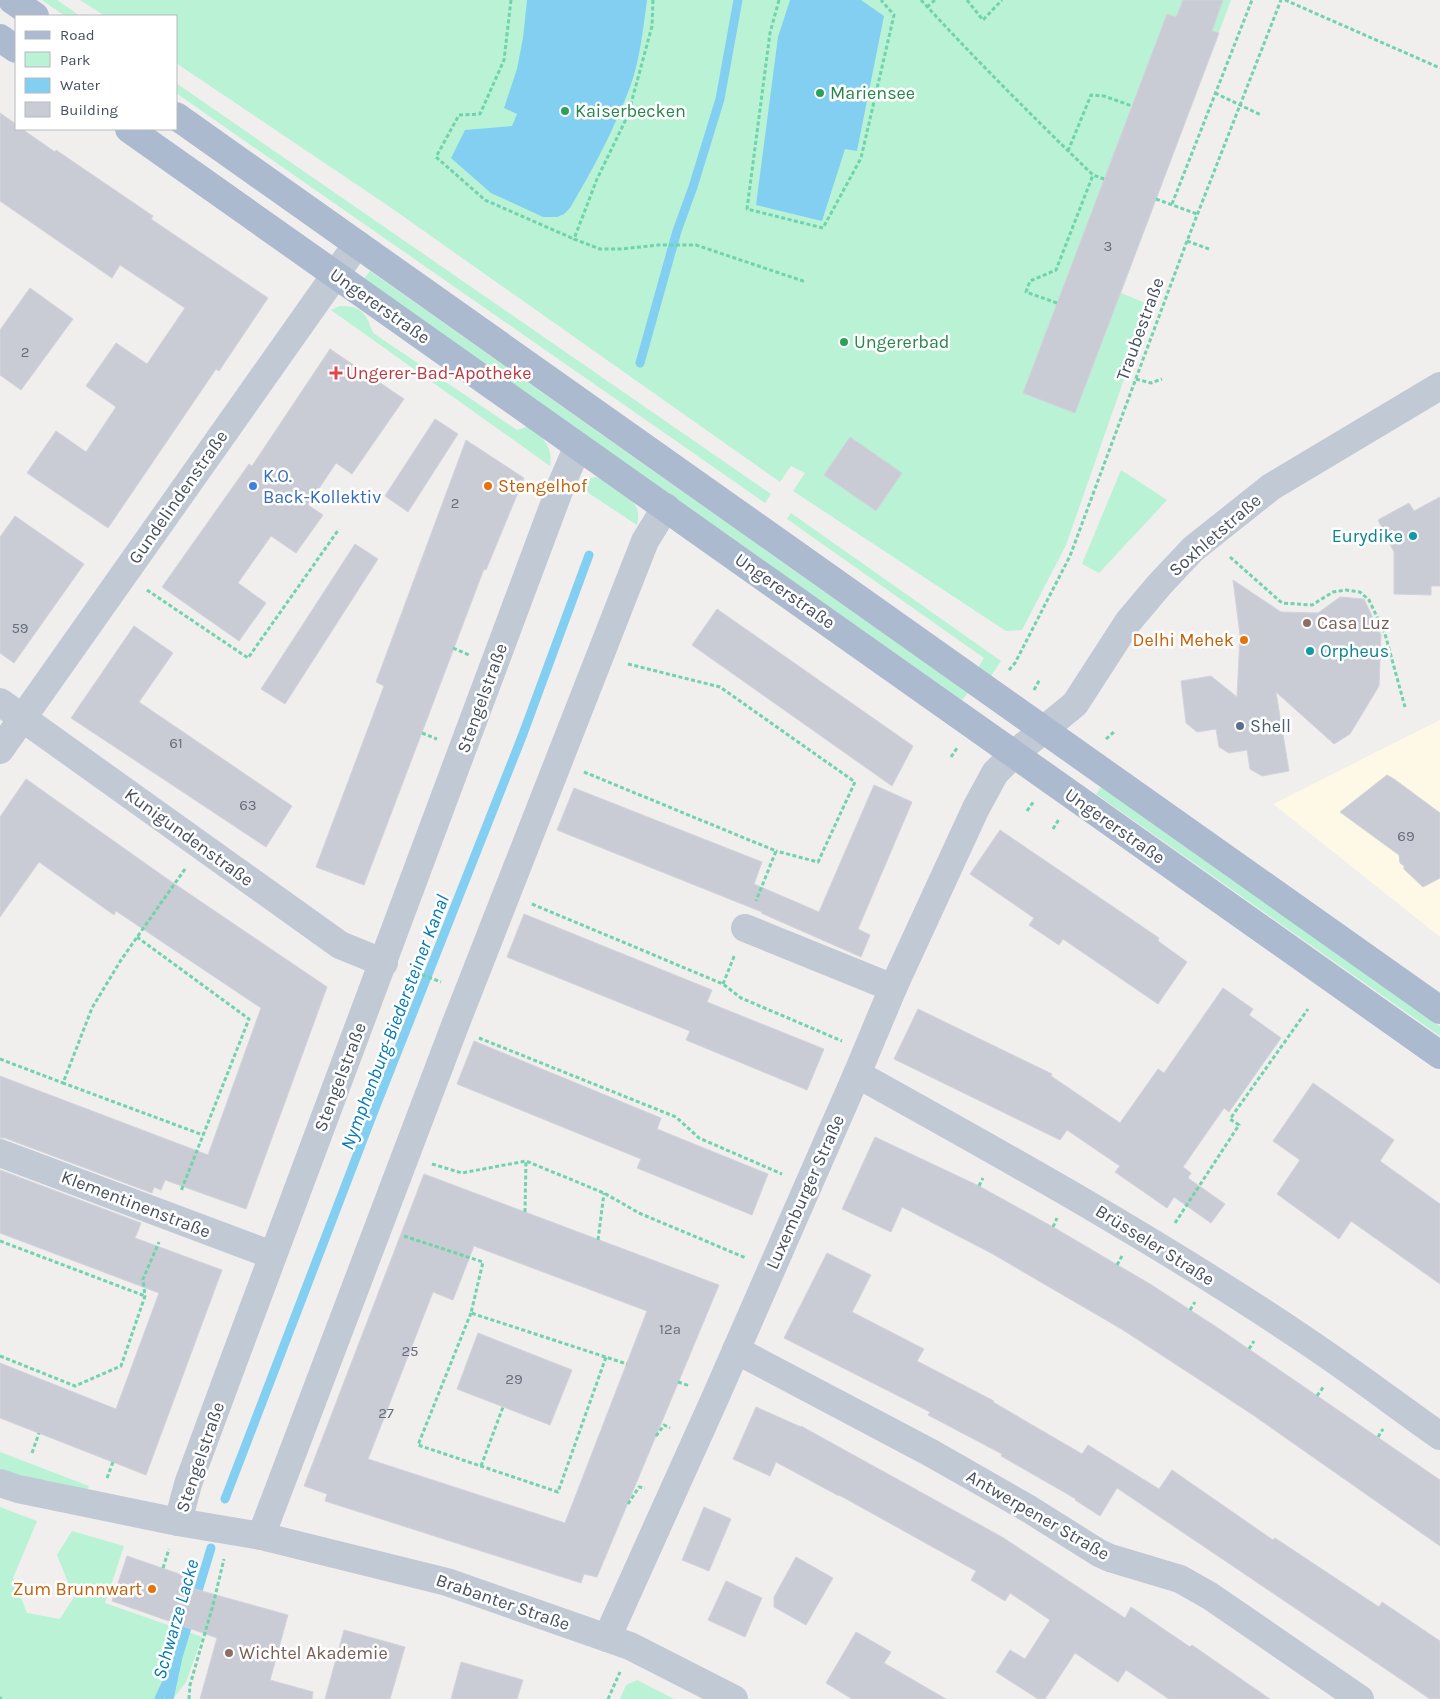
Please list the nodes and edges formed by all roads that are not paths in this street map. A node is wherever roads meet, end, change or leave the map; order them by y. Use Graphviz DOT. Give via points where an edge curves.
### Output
graph roads {
  1 [pos="12,0"];
  2 [pos="34,15"];
  3 [pos="0,38"];
  4 [pos="15,48"];
  5 [pos="178,117"];
  6 [pos="130,130"];
  7 [pos="356,244"];
  8 [pos="335,274"];
  9 [pos="1440,386"];
  10 [pos="578,446"];
  11 [pos="666,507"];
  12 [pos="0,702"];
  13 [pos="23,718"];
  14 [pos="1044,730"];
  15 [pos="0,750"];
  16 [pos="1014,754"];
  17 [pos="745,928"];
  18 [pos="396,966"];
  19 [pos="892,988"];
  20 [pos="1440,1010"];
  21 [pos="1440,1055"];
  22 [pos="861,1062"];
  23 [pos="0,1153"];
  24 [pos="272,1256"];
  25 [pos="736,1350"];
  26 [pos="1440,1436"];
  27 [pos="0,1482"];
  28 [pos="178,1522"];
  29 [pos="261,1536"];
  30 [pos="607,1638"];
  31 [pos="734,1699"];
  32 [pos="1360,1699"];
  1 -- 2 [label="main road"];
  3 -- 4 [label="main road"];
  5 -- 7 [label="main road, Ungererstraße"];
  6 -- 8 [label="main road, Ungererstraße"];
  7 -- 8 [label="street, Gundelindenstraße"];
  7 -- 14 [label="main road, Ungererstraße"];
  8 -- 10 [label="main road, Ungererstraße"];
  8 -- 13 [label="street, Gundelindenstraße"];
  9 -- 14 [label="street, Soxhletstraße" via="1271,487 1193,549 1128,622 1075,704"];
  10 -- 11 [label="main road, Ungererstraße"];
  10 -- 18 [label="street, Stengelstraße" via="562,484"];
  11 -- 16 [label="main road, Ungererstraße"];
  11 -- 29 [label="street" via="645,541 506,893"];
  12 -- 13 [label="street, Kunigundenstraße"];
  13 -- 15 [label="street, Gundelindenstraße"];
  13 -- 18 [label="street, Kunigundenstraße" via="340,945"];
  14 -- 16 [label="street, Soxhletstraße"];
  14 -- 20 [label="main road, Ungererstraße"];
  16 -- 19 [label="street, Luxemburger Straße" via="995,774 976,808"];
  16 -- 21 [label="main road, Ungererstraße"];
  17 -- 19 [label="street"];
  18 -- 24 [label="street, Stengelstraße"];
  19 -- 22 [label="street, Luxemburger Straße"];
  22 -- 25 [label="street, Luxemburger Straße"];
  22 -- 26 [label="street, Brüsseler Straße" via="1309,1342"];
  23 -- 24 [label="street, Klementinenstraße"];
  24 -- 28 [label="street, Stengelstraße" via="188,1484"];
  25 -- 30 [label="street, Luxemburger Straße"];
  25 -- 32 [label="street, Antwerpener Straße" via="931,1453 1099,1553 1180,1579"];
  27 -- 28 [label="street" via="18,1489"];
  28 -- 29 [label="street, Stengelstraße"];
  29 -- 30 [label="street, Brabanter Straße" via="447,1582"];
  30 -- 31 [label="street, Brabanter Straße" via="630,1646"];
}
